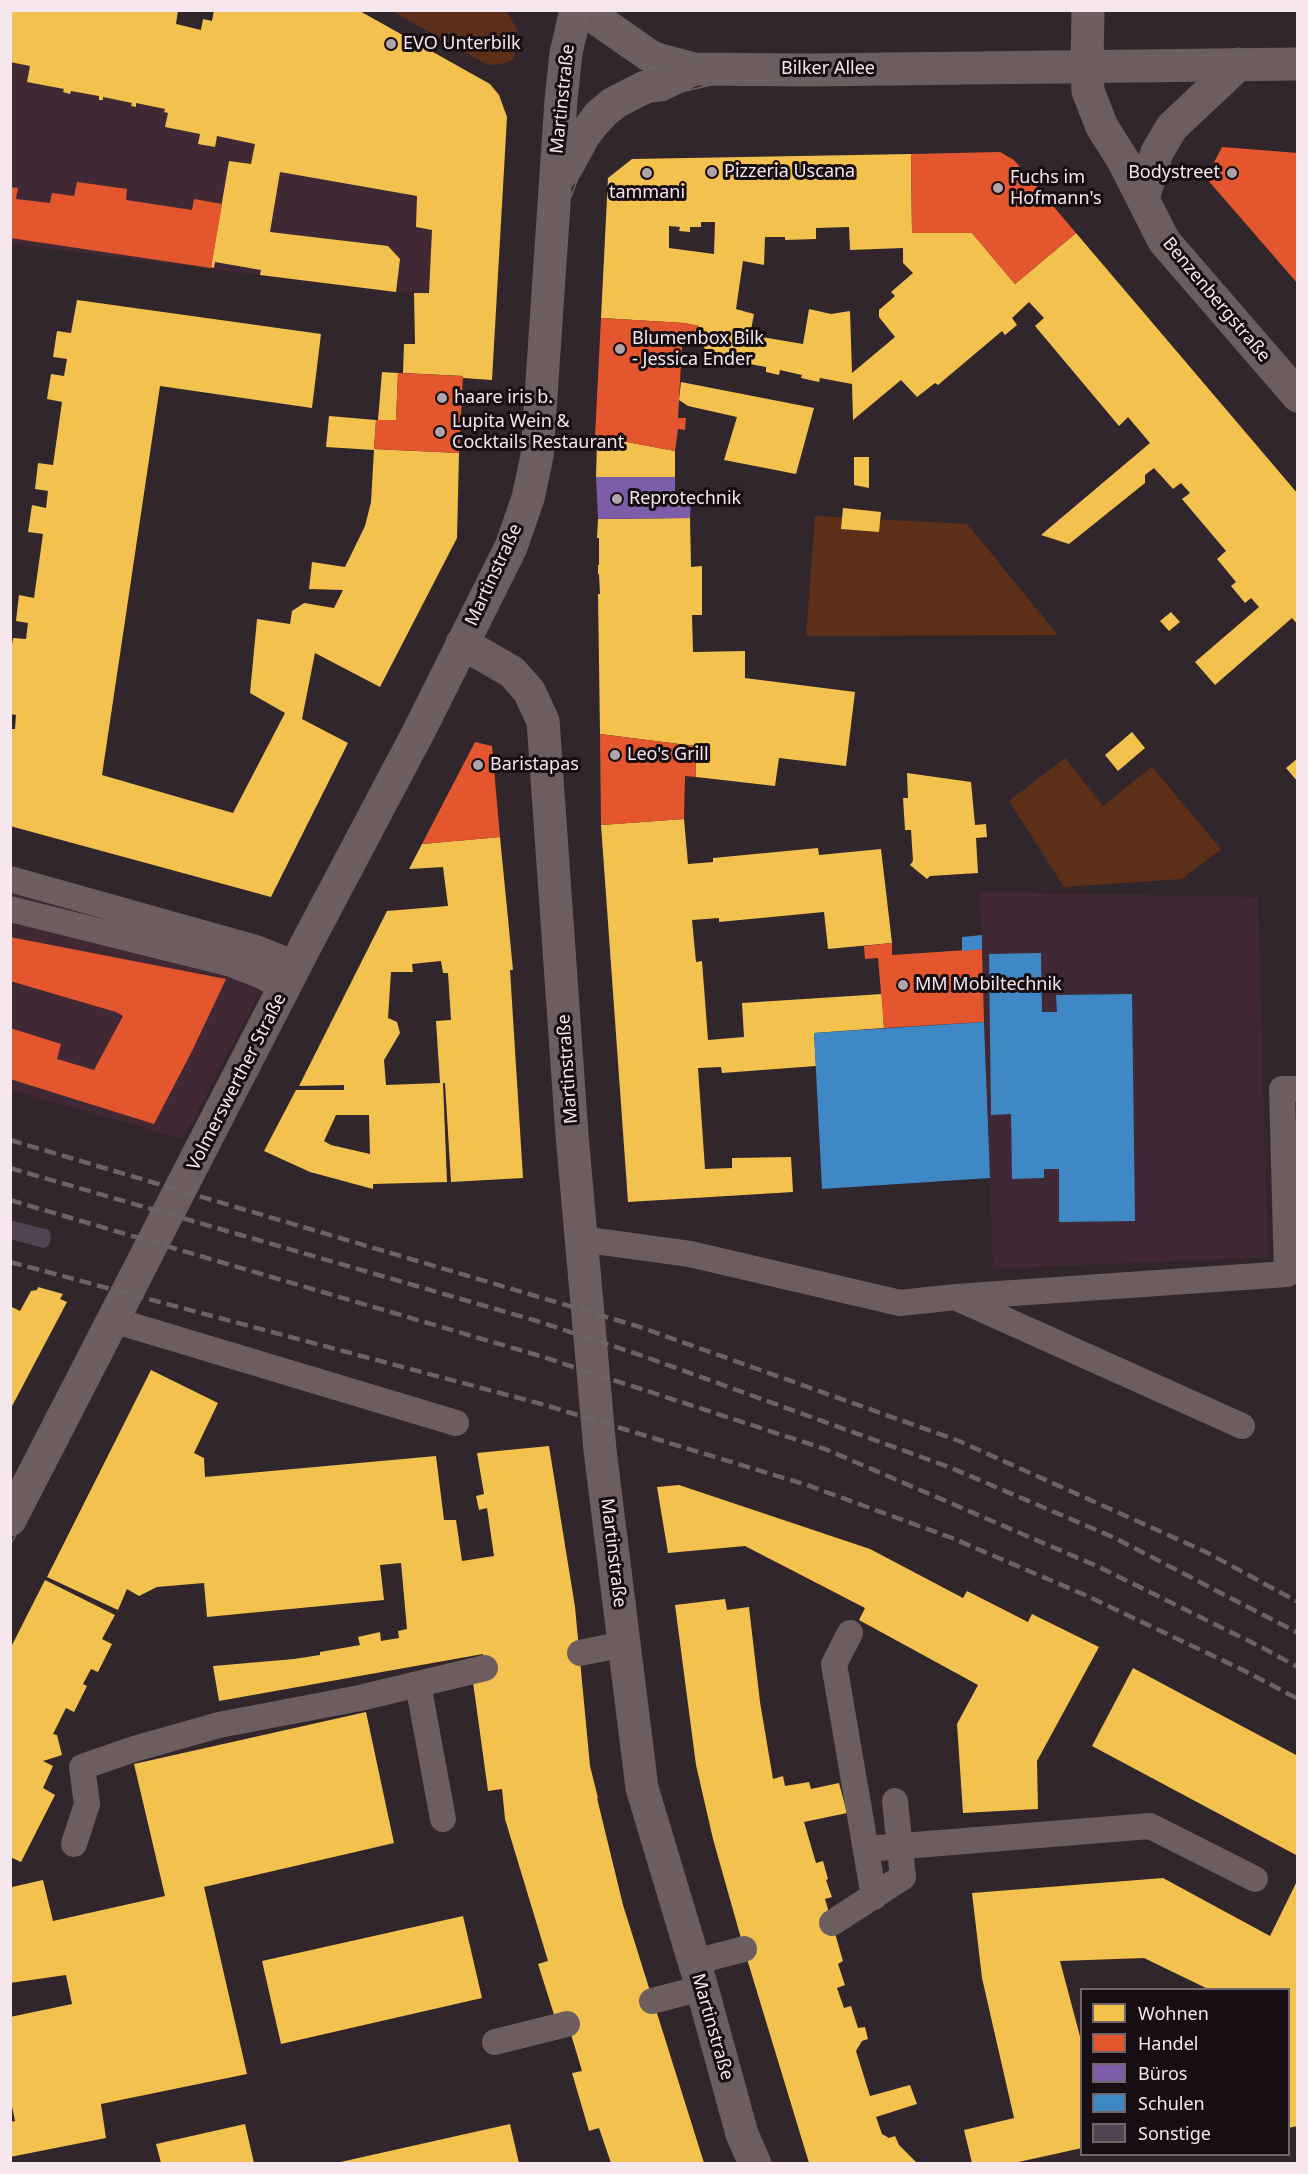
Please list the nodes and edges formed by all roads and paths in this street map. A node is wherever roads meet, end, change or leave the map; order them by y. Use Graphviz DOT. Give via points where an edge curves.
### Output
graph roads {
  1 [pos="576,10"];
  2 [pos="584,10"];
  3 [pos="1088,10"];
  4 [pos="1239,64"];
  5 [pos="1298,64"];
  6 [pos="1087,66"];
  7 [pos="694,69"];
  8 [pos="555,180"];
  9 [pos="1143,200"];
  10 [pos="1298,396"];
  11 [pos="462,643"];
  12 [pos="10,879"];
  13 [pos="10,909"];
  14 [pos="290,976"];
  15 [pos="1298,1089"];
  16 [pos="581,1239"];
  17 [pos="956,1297"];
  18 [pos="113,1320"];
  19 [pos="456,1423"];
  20 [pos="1242,1426"];
  21 [pos="14,1504"];
  22 [pos="849,1633"];
  23 [pos="624,1644"];
  24 [pos="580,1653"];
  25 [pos="485,1668"];
  26 [pos="418,1684"];
  27 [pos="895,1801"];
  28 [pos="443,1819"];
  29 [pos="74,1844"];
  30 [pos="900,1846"];
  31 [pos="866,1849"];
  32 [pos="1255,1879"];
  33 [pos="874,1897"];
  34 [pos="832,1923"];
  35 [pos="744,1948"];
  36 [pos="698,1975"];
  37 [pos="652,2001"];
  38 [pos="567,2024"];
  39 [pos="495,2042"];
  40 [pos="755,2163"];
  1 -- 8 [label="street, Martinstraße" via="566,53"];
  2 -- 7 [label="street, Bilker Allee" via="650,56"];
  3 -- 6 [label="street"];
  4 -- 5 [label="street, Bilker Allee"];
  4 -- 6 [label="street, Bilker Allee"];
  4 -- 9 [label="street" via="1172,127 1157,152"];
  6 -- 7 [label="street, Bilker Allee"];
  6 -- 9 [label="street, Benzenbergstraße" via="1088,91 1102,127"];
  7 -- 8 [label="street" via="660,85 639,89 612,104 597,116"];
  8 -- 11 [label="street, Martinstraße" via="537,456 511,547"];
  9 -- 10 [label="street, Benzenbergstraße" via="1164,241"];
  11 -- 14 [label="street, Volmerswerther Straße"];
  11 -- 16 [label="street, Martinstraße" via="512,672 529,691 543,721"];
  12 -- 14 [label="lane" via="256,948"];
  13 -- 14 [label="lane" via="231,964 264,977"];
  14 -- 18 [label="street, Volmerswerther Straße"];
  15 -- 17 [label="lane" via="1282,1089 1287,1274"];
  16 -- 17 [label="lane" via="690,1254 900,1303"];
  16 -- 23 [label="street, Martinstraße" via="600,1450"];
  17 -- 20 [label="lane"];
  18 -- 19 [label="lane"];
  18 -- 21 [label="street, Volmerswerther Straße"];
  22 -- 31 [label="lane" via="834,1664"];
  23 -- 24 [label="lane"];
  23 -- 36 [label="street, Martinstraße" via="642,1788"];
  25 -- 26 [label="lane"];
  26 -- 28 [label="lane"];
  26 -- 29 [label="lane" via="219,1725 82,1767 87,1804"];
  27 -- 30 [label="lane"];
  30 -- 31 [label="lane"];
  30 -- 32 [label="lane" via="1150,1826"];
  30 -- 33 [label="lane" via="903,1877"];
  31 -- 33 [label="lane"];
  33 -- 34 [label="lane"];
  35 -- 36 [label="lane"];
  36 -- 37 [label="lane"];
  36 -- 40 [label="street, Martinstraße" via="742,2134"];
  38 -- 39 [label="lane"];
}
